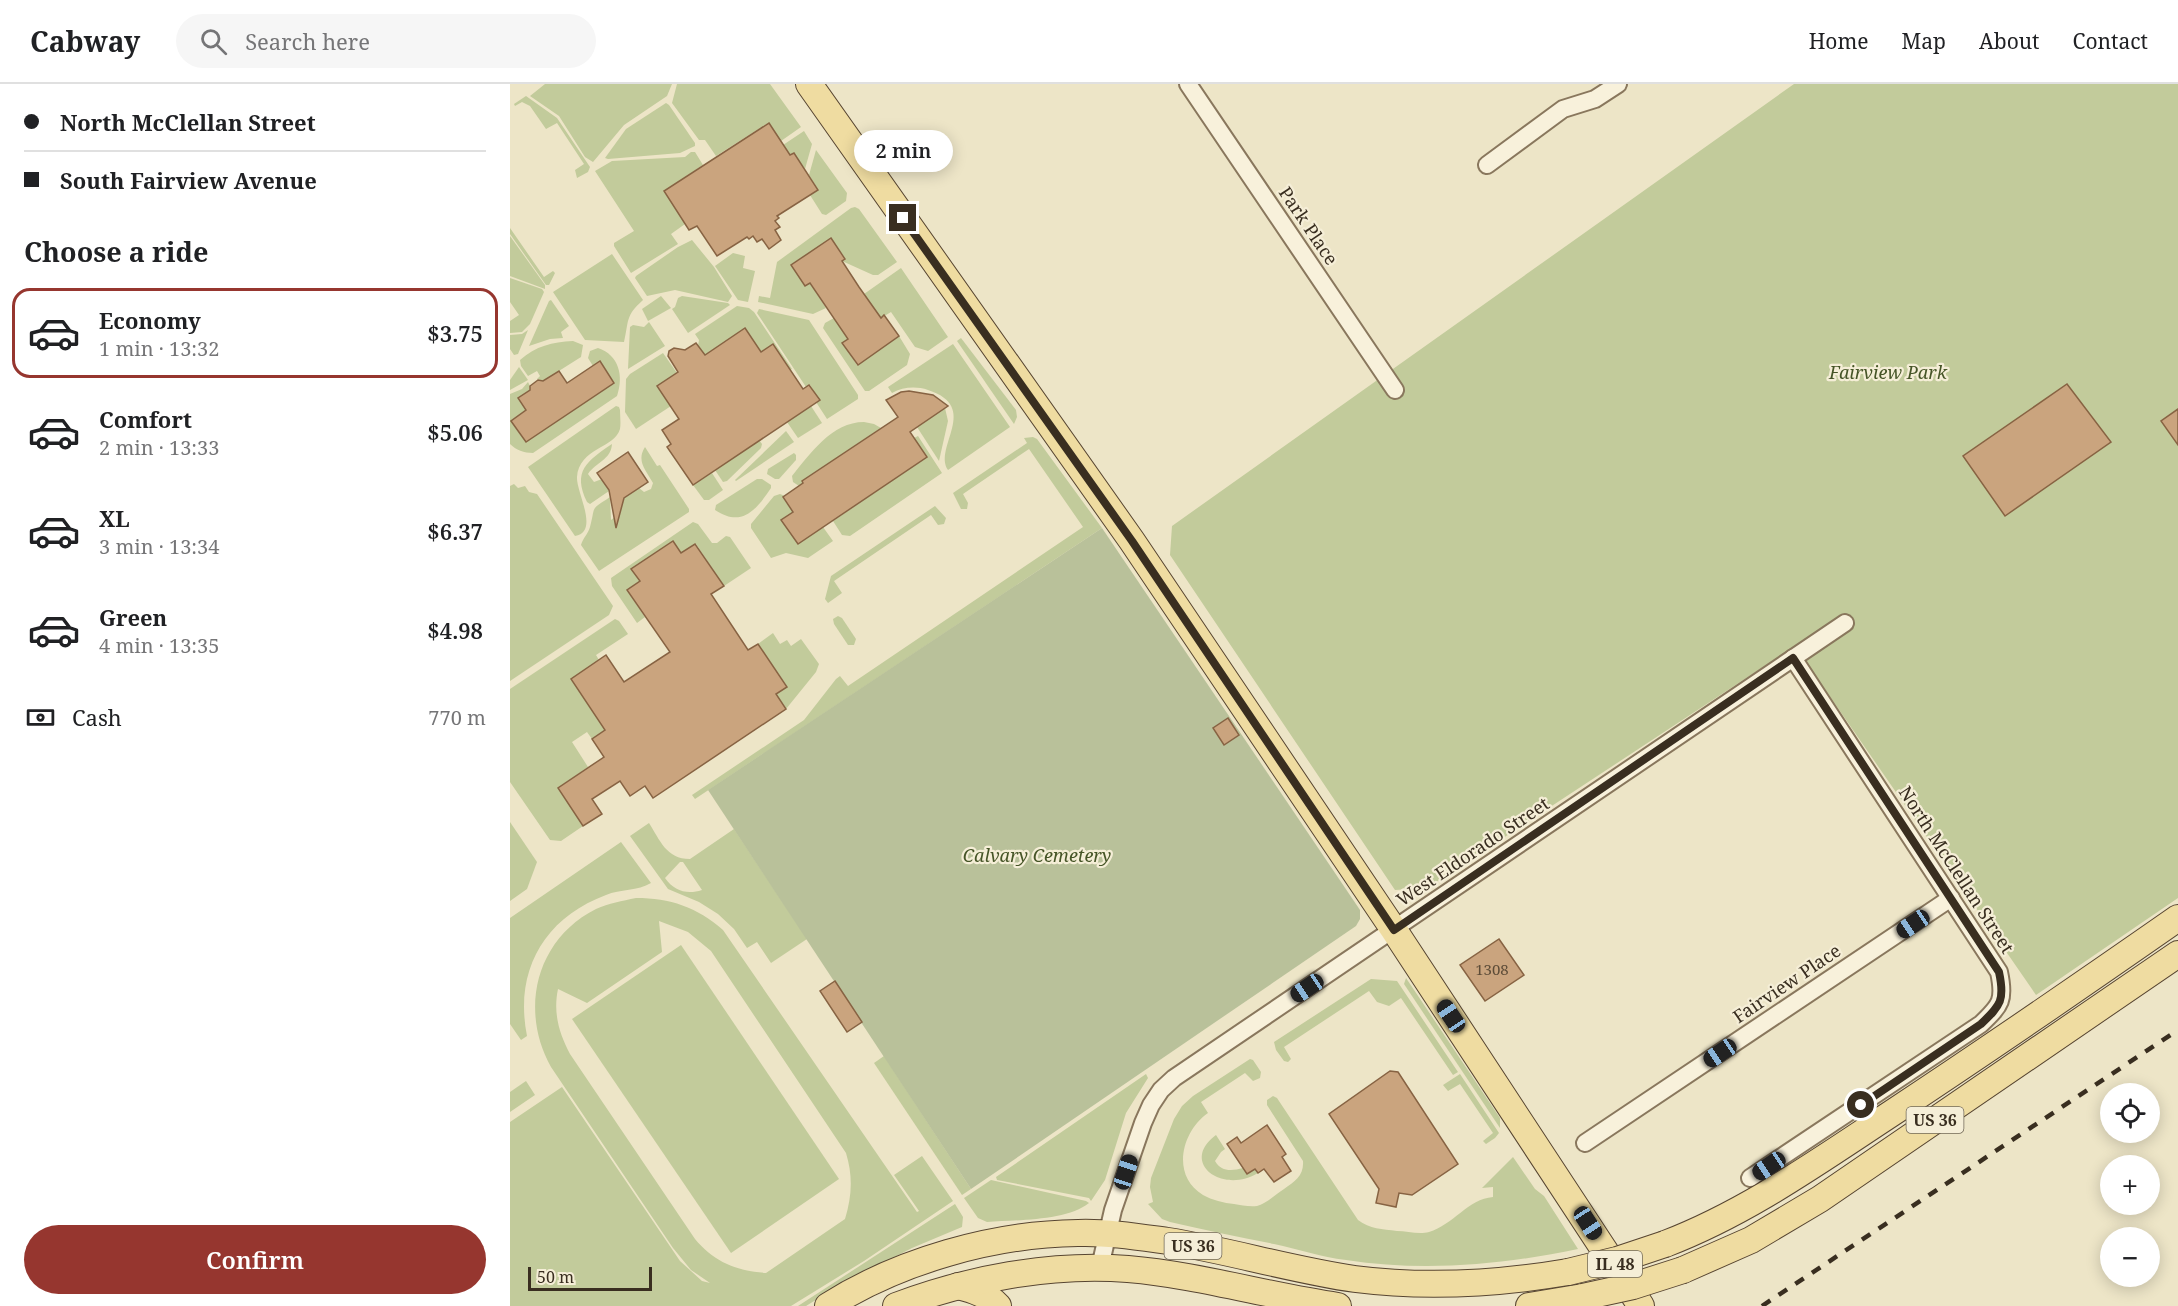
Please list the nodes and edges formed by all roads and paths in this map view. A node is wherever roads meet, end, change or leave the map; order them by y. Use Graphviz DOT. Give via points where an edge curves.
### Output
graph roads {
  1 [pos="809,84"];
  2 [pos="1188,84"];
  3 [pos="1618,84"];
  4 [pos="1487,165"];
  5 [pos="1395,390"];
  6 [pos="1845,623"];
  7 [pos="1793,658"];
  8 [pos="1951,898"];
  9 [pos="2178,918"];
  10 [pos="1394,930"];
  11 [pos="2178,954"];
  12 [pos="1585,1143"];
  13 [pos="1750,1178"];
  14 [pos="1107,1234"];
  15 [pos="1100,1268"];
  16 [pos="958,1286"];
  17 [pos="828,1306"];
  18 [pos="896,1306"];
  19 [pos="998,1306"];
  20 [pos="1338,1306"];
  21 [pos="1529,1306"];
  22 [pos="1641,1306"];
  1 -- 10 [label="main road, IL 48" via="1132,541"];
  2 -- 5 [label="street, Park Place"];
  3 -- 4 [label="street" via="1595,99 1563,110"];
  6 -- 7 [label="street, West Eldorado Street"];
  7 -- 8 [label="street, North McClellan Street"];
  7 -- 10 [label="street, West Eldorado Street"];
  8 -- 12 [label="street, Fairview Place"];
  8 -- 13 [label="street, North McClellan Street" via="1999,972 2003,991 1997,1009 1981,1024"];
  9 -- 14 [label="main road, US 36, bridge" via="1776,1190 1665,1245 1617,1260 1517,1280 1473,1284 1394,1282 1355,1278 1169,1241"];
  10 -- 14 [label="street, West Eldorado Street" via="1161,1090 1136,1141"];
  10 -- 22 [label="main road, IL 48"];
  11 -- 21 [label="main road, US 36, bridge" via="1820,1199 1751,1240 1683,1270 1633,1286"];
  14 -- 15 [label="street, West Eldorado Street"];
  14 -- 17 [label="main road, US 36" via="1051,1234 937,1257 905,1267"];
  15 -- 16 [label="main road, US 36" via="1054,1270"];
  15 -- 20 [label="main road, US 36" via="1130,1269"];
  16 -- 18 [label="main road, US 36"];
  16 -- 19 [label="main road" via="979,1292"];
}
